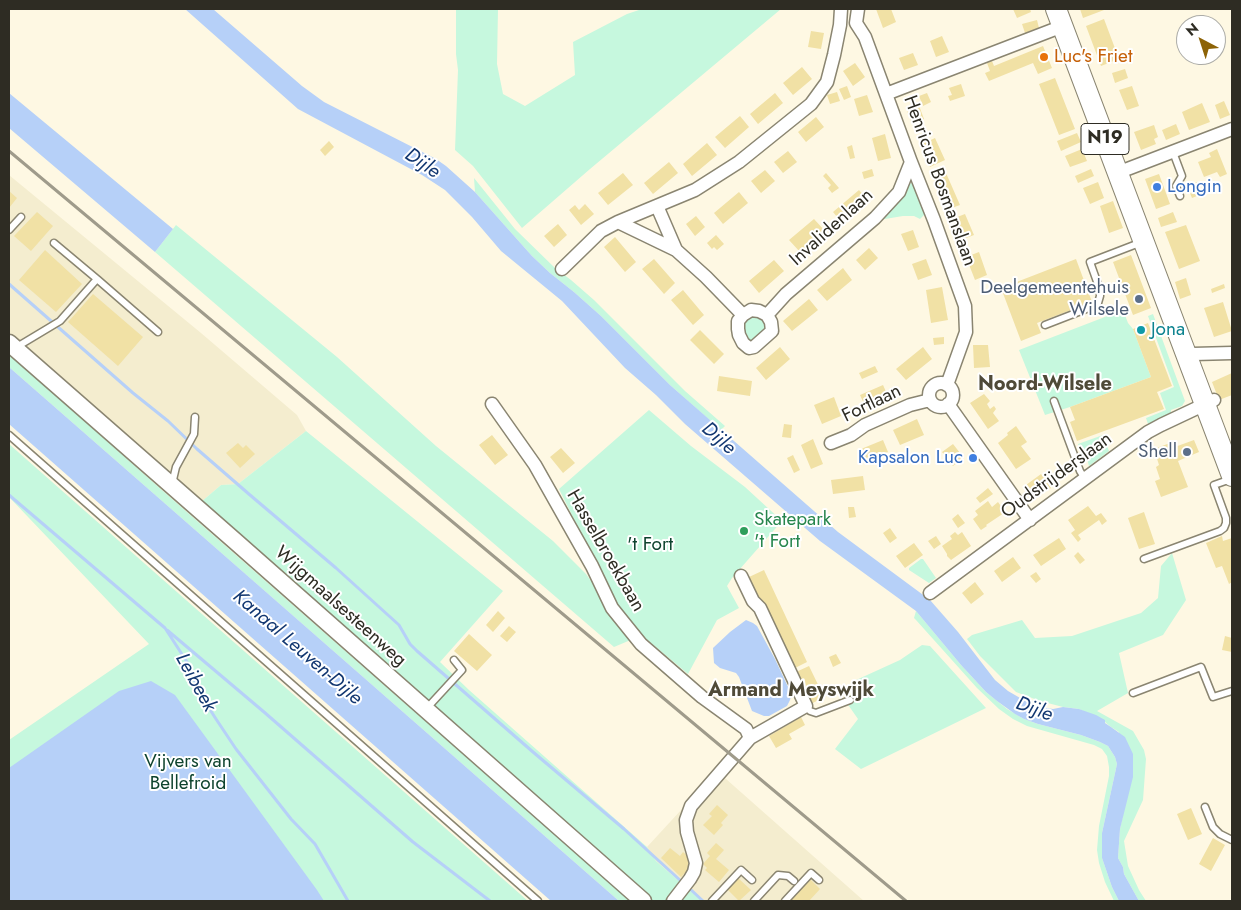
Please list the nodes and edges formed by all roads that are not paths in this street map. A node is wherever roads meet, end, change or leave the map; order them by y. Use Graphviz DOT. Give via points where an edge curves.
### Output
graph roads {
  1 [pos="841,9"];
  2 [pos="858,9"];
  3 [pos="1059,18"];
  4 [pos="856,23"];
  5 [pos="840,25"];
  6 [pos="886,94"];
  7 [pos="1232,129"];
  8 [pos="1172,152"];
  9 [pos="911,162"];
  10 [pos="1117,173"];
  11 [pos="1180,196"];
  12 [pos="657,206"];
  13 [pos="21,217"];
  14 [pos="618,222"];
  15 [pos="9,230"];
  16 [pos="1143,242"];
  17 [pos="54,243"];
  18 [pos="676,250"];
  19 [pos="562,269"];
  20 [pos="97,280"];
  21 [pos="743,315"];
  22 [pos="767,315"];
  23 [pos="1045,325"];
  24 [pos="158,332"];
  25 [pos="12,346"];
  26 [pos="1232,353"];
  27 [pos="1186,356"];
  28 [pos="947,385"];
  29 [pos="930,400"];
  30 [pos="1054,401"];
  31 [pos="1210,403"];
  32 [pos="492,404"];
  33 [pos="948,404"];
  34 [pos="195,417"];
  35 [pos="9,435"];
  36 [pos="831,443"];
  37 [pos="1231,472"];
  38 [pos="1085,479"];
  39 [pos="172,486"];
  40 [pos="1030,520"];
  41 [pos="1144,558"];
  42 [pos="741,576"];
  43 [pos="930,594"];
  44 [pos="454,660"];
  45 [pos="1232,691"];
  46 [pos="1133,693"];
  47 [pos="850,700"];
  48 [pos="806,706"];
  49 [pos="426,709"];
  50 [pos="750,738"];
  51 [pos="1205,807"];
  52 [pos="1232,840"];
  53 [pos="752,880"];
  54 [pos="819,880"];
  55 [pos="794,881"];
  56 [pos="677,896"];
  57 [pos="538,901"];
  58 [pos="643,901"];
  59 [pos="713,901"];
  60 [pos="754,901"];
  61 [pos="785,901"];
  1 -- 5 [label="street"];
  2 -- 4 [label="street"];
  3 -- 6 [label="street"];
  3 -- 10 [label="main road, N19"];
  4 -- 5 [label="street"];
  4 -- 6 [label="street, Henricus Bosmanslaan" via="865,37"];
  5 -- 12 [label="street" via="827,82 811,104 739,162 695,190"];
  6 -- 9 [label="street, Henricus Bosmanslaan"];
  7 -- 8 [label="street"];
  8 -- 10 [label="street"];
  8 -- 11 [label="lane" via="1182,176 1176,186"];
  9 -- 22 [label="street, Invalidenlaan" via="899,192 875,218 786,294"];
  9 -- 28 [label="street, Henricus Bosmanslaan" via="965,306 966,332"];
  10 -- 16 [label="main road, N19"];
  12 -- 14 [label="street"];
  12 -- 18 [label="street"];
  13 -- 15 [label="lane"];
  14 -- 18 [label="street"];
  14 -- 19 [label="street" via="601,230"];
  16 -- 23 [label="lane" via="1090,262 1100,290 1098,303"];
  16 -- 27 [label="main road, N19"];
  17 -- 20 [label="lane"];
  18 -- 21 [label="street"];
  20 -- 24 [label="lane"];
  20 -- 25 [label="lane" via="60,321"];
  21 -- 22 [label="street" via="750,310"];
  21 -- 22 [label="street" via="738,321 739,335 749,348 772,332"];
  25 -- 39 [label="street, Wijgmaalsesteenweg"];
  26 -- 27 [label="street"];
  27 -- 31 [label="main road, N19"];
  28 -- 29 [label="street" via="940,383 933,387"];
  28 -- 33 [label="street, Henricus Bosmanslaan" via="953,394"];
  29 -- 33 [label="street" via="941,407"];
  29 -- 36 [label="street, Fortlaan" via="910,405"];
  30 -- 38 [label="lane"];
  31 -- 37 [label="main road, N19"];
  31 -- 38 [label="street, Oudstrijderslaan" via="1148,432"];
  32 -- 50 [label="street, Hasselbroekbaan" via="535,465 612,608 641,644 702,697 746,729"];
  33 -- 40 [label="street"];
  34 -- 39 [label="lane" via="194,436 176,467"];
  35 -- 57 [label="lane"];
  37 -- 41 [label="lane" via="1214,485 1226,518 1224,528"];
  38 -- 40 [label="street, Oudstrijderslaan"];
  39 -- 49 [label="street, Wijgmaalsesteenweg"];
  40 -- 43 [label="street, Oudstrijderslaan"];
  42 -- 48 [label="street" via="760,608"];
  44 -- 49 [label="lane" via="462,670"];
  45 -- 46 [label="lane" via="1213,697 1201,667"];
  47 -- 48 [label="lane" via="816,713"];
  48 -- 50 [label="street"];
  49 -- 58 [label="street, Wijgmaalsesteenweg"];
  50 -- 56 [label="street" via="691,806 686,820 687,832 696,863 690,879"];
  51 -- 52 [label="lane" via="1213,827"];
  53 -- 59 [label="lane" via="741,870"];
  54 -- 61 [label="lane" via="811,873"];
  55 -- 60 [label="lane" via="788,876 778,875"];
}
